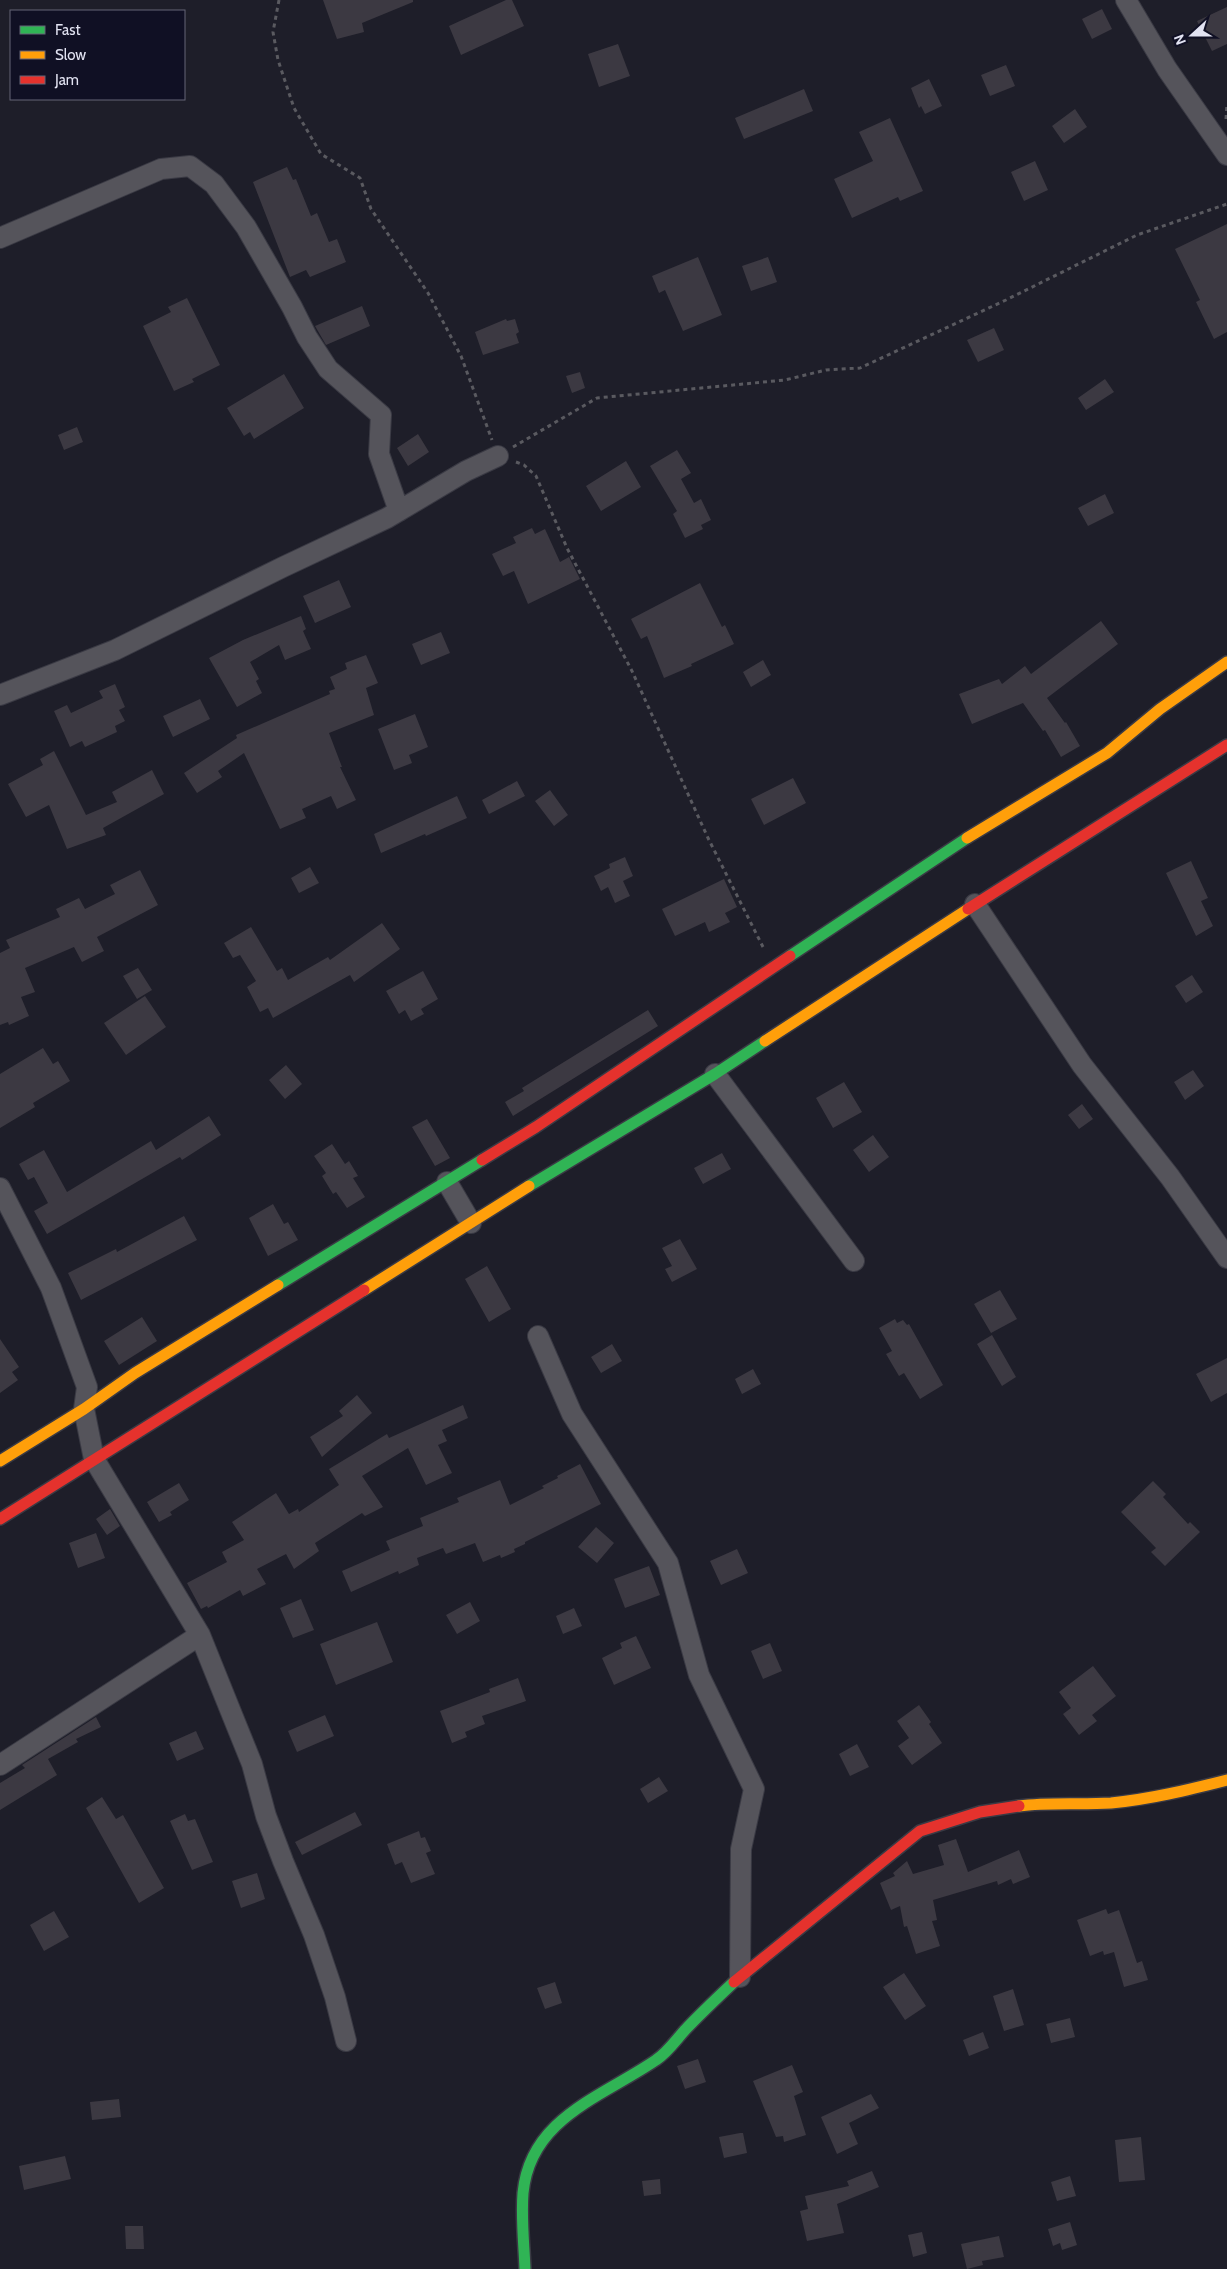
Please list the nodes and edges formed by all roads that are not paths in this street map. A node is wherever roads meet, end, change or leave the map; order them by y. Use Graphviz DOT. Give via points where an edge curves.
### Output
graph roads {
  1 [pos="1126,0"];
  2 [pos="1227,155"];
  3 [pos="0,238"];
  4 [pos="498,456"];
  5 [pos="399,511"];
  6 [pos="1227,662"];
  7 [pos="0,695"];
  8 [pos="1227,745"];
  9 [pos="975,904"];
  10 [pos="715,1074"];
  11 [pos="446,1182"];
  12 [pos="0,1188"];
  13 [pos="471,1223"];
  14 [pos="1227,1258"];
  15 [pos="854,1261"];
  16 [pos="538,1336"];
  17 [pos="84,1409"];
  18 [pos="94,1459"];
  19 [pos="0,1461"];
  20 [pos="0,1519"];
  21 [pos="200,1635"];
  22 [pos="0,1765"];
  23 [pos="1227,1780"];
  24 [pos="740,1977"];
  25 [pos="346,2042"];
  26 [pos="525,2269"];
  1 -- 2 [label="street" via="1167,69"];
  3 -- 5 [label="street" via="161,169 190,166 214,184 246,228 328,369 381,415 380,454"];
  4 -- 5 [label="street"];
  5 -- 7 [label="street" via="115,650"];
  6 -- 11 [label="street" via="1160,709 1107,753 943,853 536,1127"];
  8 -- 9 [label="street"];
  9 -- 10 [label="street"];
  9 -- 14 [label="street" via="1082,1065 1170,1177"];
  10 -- 13 [label="street"];
  10 -- 15 [label="street"];
  11 -- 13 [label="street"];
  11 -- 17 [label="street" via="135,1373"];
  12 -- 17 [label="street" via="51,1288 87,1387"];
  13 -- 18 [label="street"];
  16 -- 24 [label="street" via="572,1414 668,1563 700,1675 754,1789 742,1849"];
  17 -- 18 [label="street"];
  17 -- 19 [label="street"];
  18 -- 20 [label="street"];
  18 -- 21 [label="street"];
  21 -- 22 [label="street"];
  21 -- 25 [label="street" via="252,1764 282,1861 314,1935"];
  23 -- 24 [label="street" via="1150,1799 1108,1803 1043,1802 980,1812 920,1831"];
  24 -- 26 [label="street" via="658,2059 589,2100 554,2126 539,2144 528,2165 523,2194"];
}
